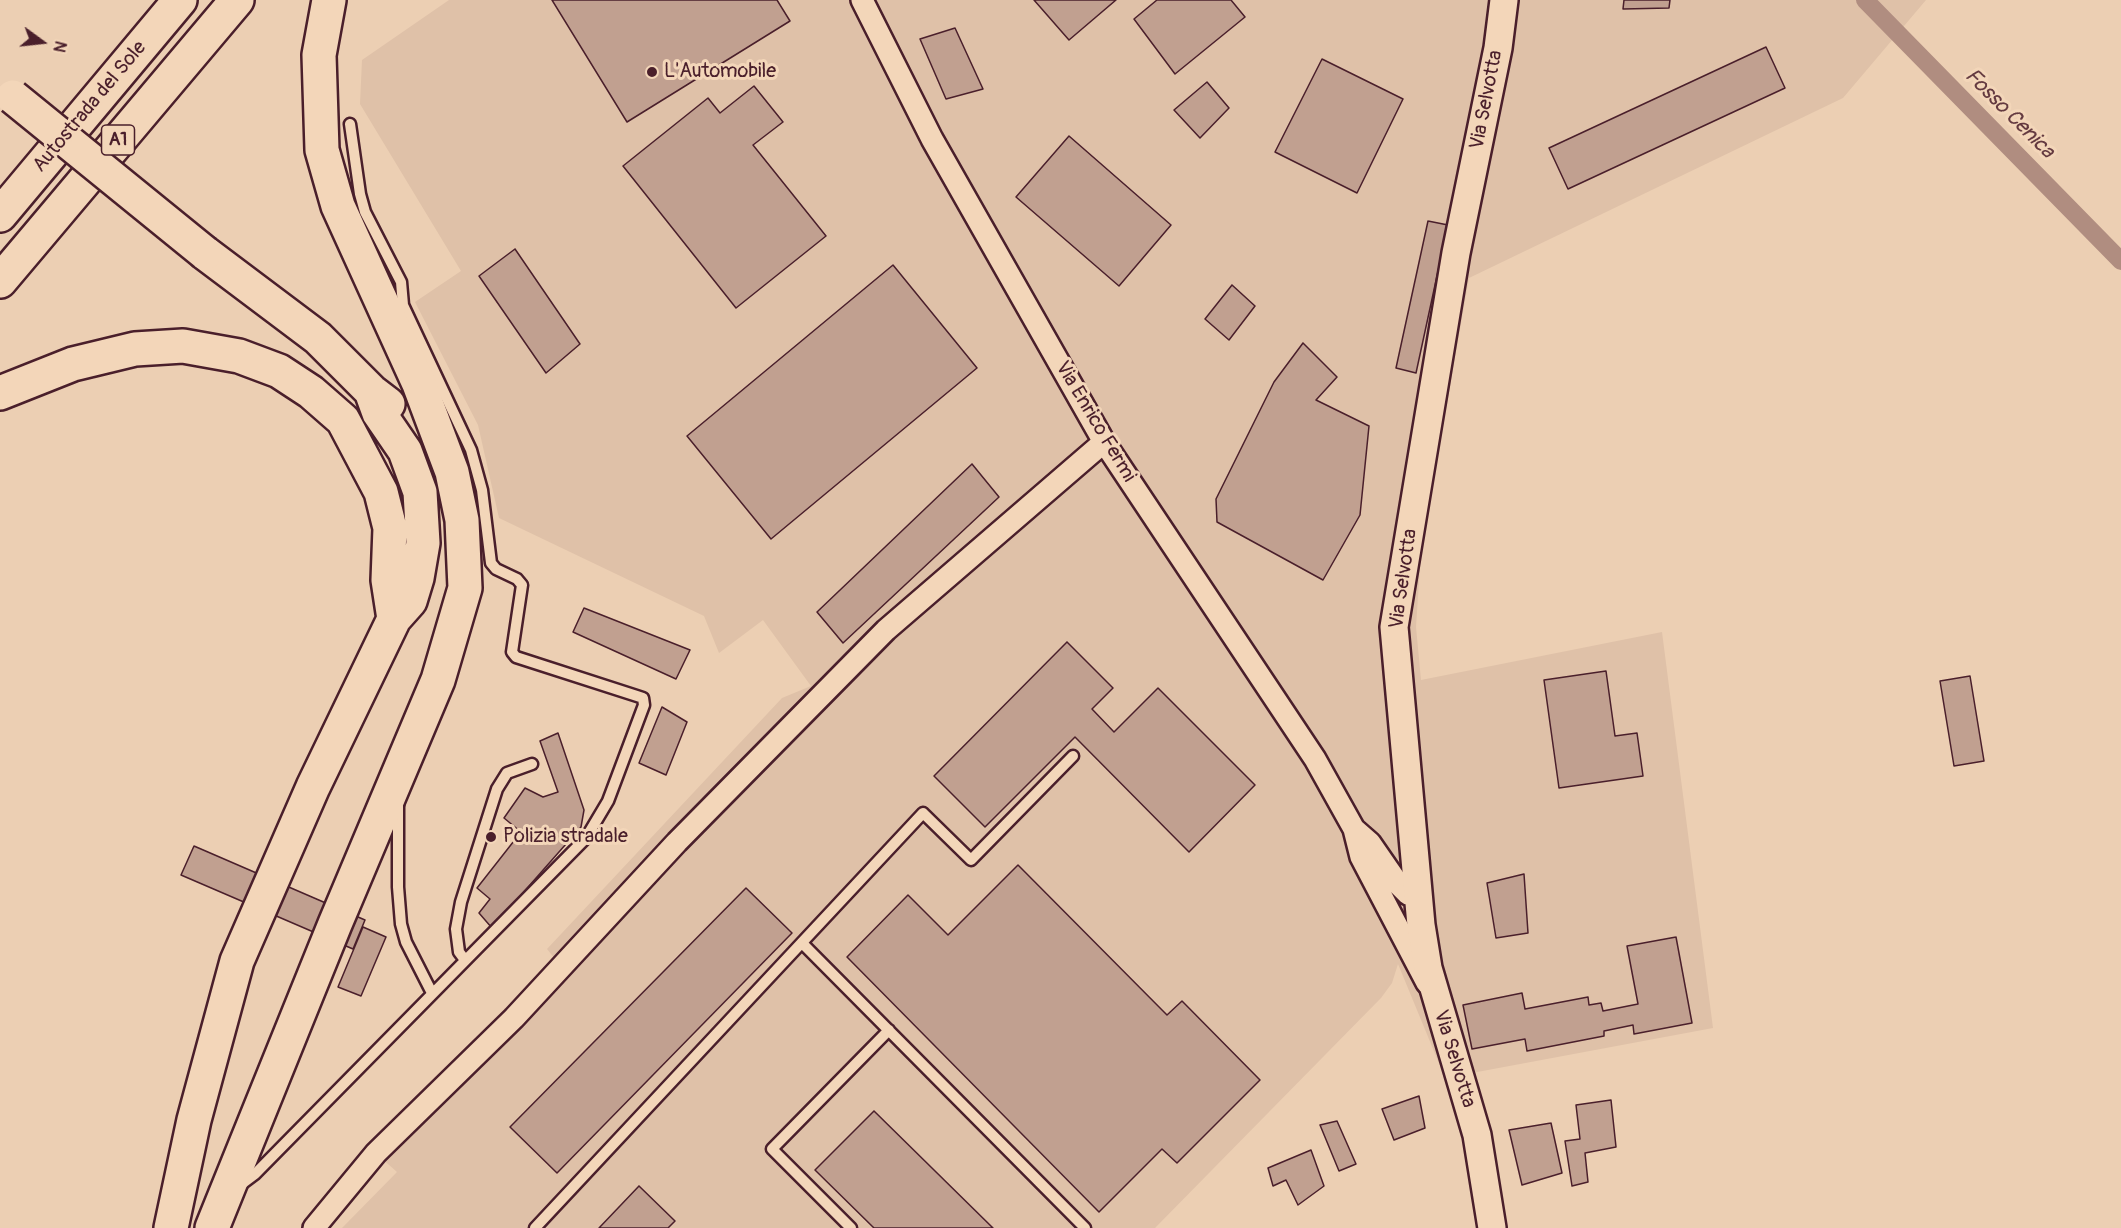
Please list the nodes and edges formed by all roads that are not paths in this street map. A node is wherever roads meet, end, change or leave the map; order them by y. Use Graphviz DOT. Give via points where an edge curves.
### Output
graph roads {
  1 [pos="152,0"];
  2 [pos="180,0"];
  3 [pos="237,0"];
  4 [pos="329,0"];
  5 [pos="862,0"];
  6 [pos="1504,0"];
  7 [pos="6,92"];
  8 [pos="350,124"];
  9 [pos="48,158"];
  10 [pos="0,215"];
  11 [pos="0,281"];
  12 [pos="371,391"];
  13 [pos="0,393"];
  14 [pos="1104,442"];
  15 [pos="394,619"];
  16 [pos="453,622"];
  17 [pos="1073,756"];
  18 [pos="532,764"];
  19 [pos="397,778"];
  20 [pos="1354,829"];
  21 [pos="1413,832"];
  22 [pos="1371,843"];
  23 [pos="1418,894"];
  24 [pos="1380,897"];
  25 [pos="802,943"];
  26 [pos="465,960"];
  27 [pos="432,993"];
  28 [pos="1435,998"];
  29 [pos="889,1030"];
  30 [pos="224,1196"];
  31 [pos="171,1228"];
  32 [pos="212,1228"];
  33 [pos="314,1228"];
  34 [pos="535,1228"];
  35 [pos="851,1228"];
  36 [pos="1085,1228"];
  37 [pos="1492,1228"];
  1 -- 9 [label="highway" via="58,120"];
  2 -- 9 [label="highway, Autostrada del Sole / A1"];
  3 -- 11 [label="highway, A1"];
  4 -- 16 [label="highway" via="319,55 322,150 338,206 419,384 452,471 462,520 465,570 465,588"];
  5 -- 14 [label="street, Via Enrico Fermi" via="932,139"];
  6 -- 21 [label="street, Via Selvotta" via="1498,48 1456,253 1394,627"];
  7 -- 12 [label="highway, bridge" via="205,253 318,338"];
  8 -- 26 [label="lane" via="365,212 401,282 403,305 471,450 482,490 491,563 522,585 512,652 516,657 643,698 644,705 608,801 586,838"];
  9 -- 10 [label="highway, Autostrada del Sole / A1"];
  12 -- 15 [label="highway" via="379,413 413,470 422,513 423,543 417,578 410,601"];
  12 -- 16 [label="highway" via="389,405 402,423 437,494"];
  13 -- 15 [label="highway" via="73,364 135,349 183,346 239,357 279,371 344,420 381,492 390,528 388,580"];
  14 -- 20 [label="street, Via Enrico Fermi" via="1315,759"];
  14 -- 33 [label="street" via="886,630 677,842 514,1018 376,1153"];
  15 -- 31 [label="highway" via="313,787 237,962 194,1120"];
  16 -- 19 [label="highway" via="438,680"];
  17 -- 25 [label="lane" via="971,860 923,813"];
  18 -- 26 [label="lane" via="507,773 497,789 461,902 456,929 459,952"];
  19 -- 27 [label="lane" via="401,924"];
  19 -- 30 [label="highway"];
  20 -- 22 [label="street, Via Enrico Fermi"];
  20 -- 24 [label="street, Via Enrico Fermi" via="1361,857"];
  21 -- 22 [label="street, Via Enrico Fermi" via="1407,844 1397,851"];
  21 -- 23 [label="street, Via Selvotta"];
  22 -- 23 [label="street, Via Enrico Fermi" via="1399,885 1408,894"];
  23 -- 24 [label="street" via="1405,907 1393,907"];
  23 -- 28 [label="street, Via Selvotta"];
  24 -- 28 [label="street, Via Enrico Fermi"];
  25 -- 29 [label="lane"];
  25 -- 34 [label="lane"];
  26 -- 27 [label="lane"];
  27 -- 30 [label="lane" via="255,1174"];
  28 -- 37 [label="street, Via Selvotta" via="1477,1135"];
  29 -- 35 [label="lane" via="772,1149"];
  29 -- 36 [label="lane"];
  30 -- 32 [label="highway"];
}
